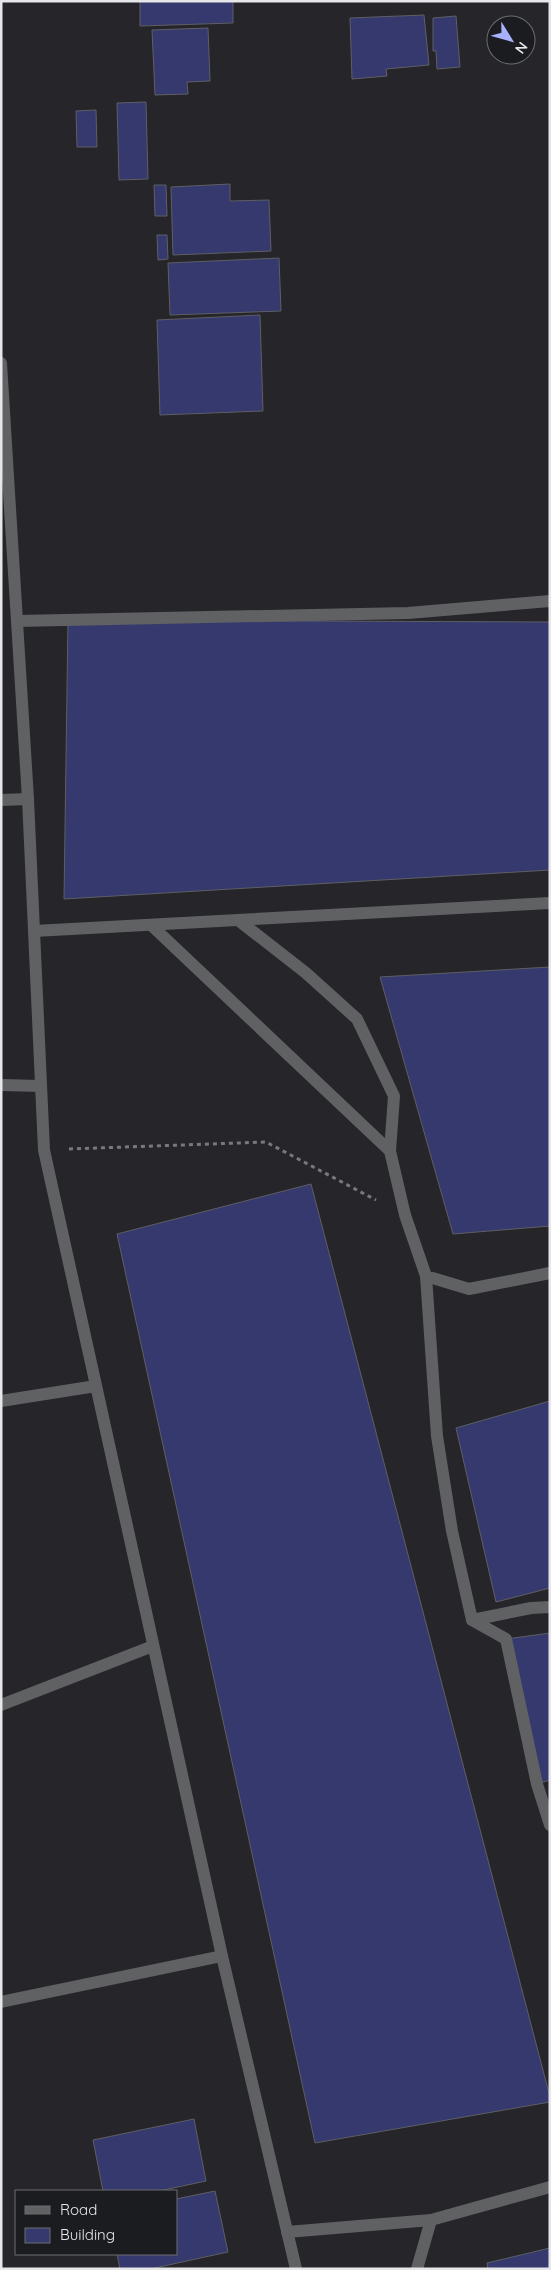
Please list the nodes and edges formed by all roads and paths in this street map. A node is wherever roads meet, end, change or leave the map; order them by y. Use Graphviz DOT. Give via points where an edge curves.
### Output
graph roads {
  1 [pos="1,363"];
  2 [pos="550,601"];
  3 [pos="17,621"];
  4 [pos="28,799"];
  5 [pos="1,800"];
  6 [pos="550,903"];
  7 [pos="238,920"];
  8 [pos="151,925"];
  9 [pos="34,931"];
  10 [pos="1,1085"];
  11 [pos="41,1086"];
  12 [pos="44,1150"];
  13 [pos="390,1151"];
  14 [pos="405,1215"];
  15 [pos="550,1273"];
  16 [pos="426,1276"];
  17 [pos="96,1386"];
  18 [pos="1,1401"];
  19 [pos="550,1607"];
  20 [pos="472,1620"];
  21 [pos="153,1646"];
  22 [pos="1,1705"];
  23 [pos="550,1826"];
  24 [pos="222,1956"];
  25 [pos="1,2002"];
  26 [pos="550,2187"];
  27 [pos="431,2220"];
  28 [pos="288,2232"];
  29 [pos="296,2269"];
  30 [pos="417,2269"];
  1 -- 3 [label="street"];
  2 -- 3 [label="street" via="408,613"];
  3 -- 4 [label="street"];
  4 -- 5 [label="street"];
  4 -- 9 [label="street"];
  6 -- 7 [label="street"];
  7 -- 8 [label="street"];
  7 -- 13 [label="street" via="306,972 357,1020 394,1096"];
  8 -- 9 [label="street"];
  8 -- 13 [label="street"];
  9 -- 11 [label="street"];
  10 -- 11 [label="street"];
  11 -- 12 [label="street"];
  12 -- 14 [label="path" via="266,1142"];
  12 -- 17 [label="street"];
  13 -- 14 [label="street"];
  14 -- 16 [label="street"];
  15 -- 16 [label="street" via="469,1289"];
  16 -- 20 [label="street" via="437,1436 452,1531"];
  17 -- 18 [label="street"];
  17 -- 21 [label="street"];
  19 -- 20 [label="street"];
  20 -- 23 [label="street" via="506,1639 537,1784"];
  21 -- 22 [label="street"];
  21 -- 24 [label="street"];
  24 -- 25 [label="street"];
  24 -- 28 [label="street"];
  26 -- 27 [label="street"];
  27 -- 28 [label="street"];
  27 -- 30 [label="street"];
  28 -- 29 [label="street"];
}
